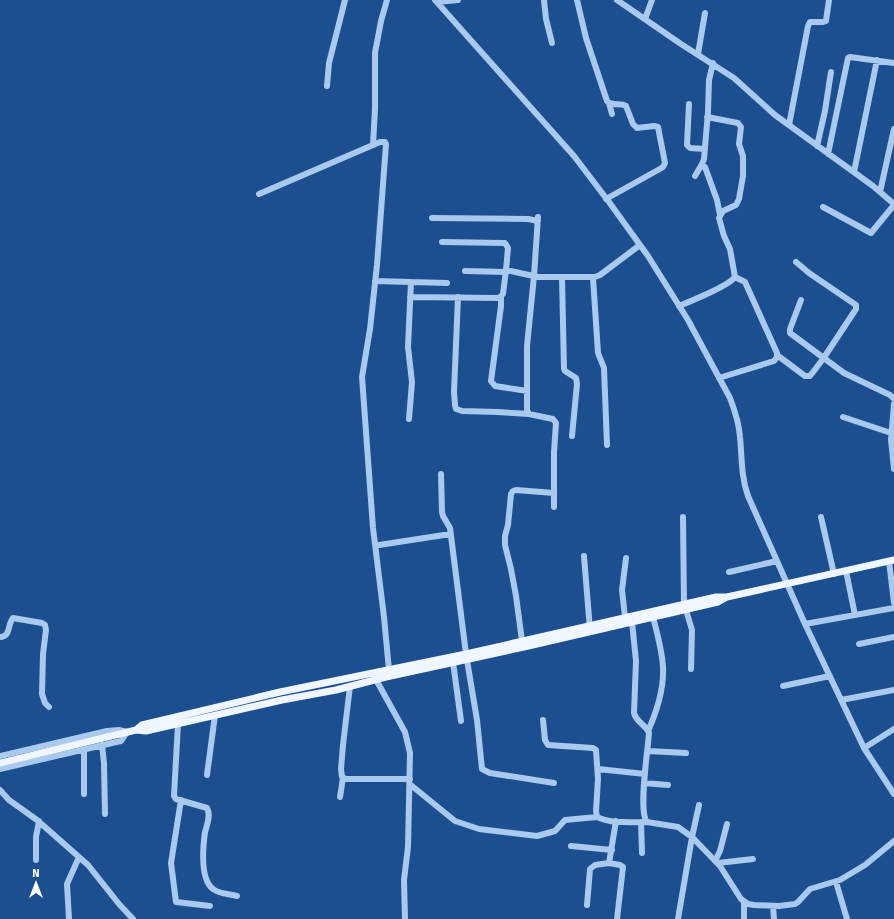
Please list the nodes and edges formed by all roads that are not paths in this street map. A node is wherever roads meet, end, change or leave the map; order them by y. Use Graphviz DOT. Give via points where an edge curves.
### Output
graph roads {
  1 [pos="345,0"];
  2 [pos="387,0"];
  3 [pos="458,0"];
  4 [pos="544,0"];
  5 [pos="577,0"];
  6 [pos="617,0"];
  7 [pos="652,0"];
  8 [pos="829,0"];
  9 [pos="436,1"];
  10 [pos="705,13"];
  11 [pos="645,19"];
  12 [pos="552,43"];
  13 [pos="698,54"];
  14 [pos="876,60"];
  15 [pos="713,63"];
  16 [pos="894,63"];
  17 [pos="831,72"];
  18 [pos="327,86"];
  19 [pos="609,103"];
  20 [pos="689,104"];
  21 [pos="612,114"];
  22 [pos="707,117"];
  23 [pos="789,125"];
  24 [pos="894,129"];
  25 [pos="373,145"];
  26 [pos="817,146"];
  27 [pos="705,149"];
  28 [pos="828,154"];
  29 [pos="705,167"];
  30 [pos="854,172"];
  31 [pos="695,176"];
  32 [pos="880,192"];
  33 [pos="259,194"];
  34 [pos="606,199"];
  35 [pos="894,204"];
  36 [pos="823,207"];
  37 [pos="720,215"];
  38 [pos="432,218"];
  39 [pos="442,242"];
  40 [pos="640,245"];
  41 [pos="796,262"];
  42 [pos="464,271"];
  43 [pos="506,271"];
  44 [pos="534,276"];
  45 [pos="562,277"];
  46 [pos="735,277"];
  47 [pos="593,278"];
  48 [pos="375,281"];
  49 [pos="411,282"];
  50 [pos="447,283"];
  51 [pos="501,296"];
  52 [pos="410,297"];
  53 [pos="458,298"];
  54 [pos="801,300"];
  55 [pos="680,306"];
  56 [pos="778,355"];
  57 [pos="823,359"];
  58 [pos="719,378"];
  59 [pos="527,391"];
  60 [pos="893,396"];
  61 [pos="894,404"];
  62 [pos="529,414"];
  63 [pos="843,417"];
  64 [pos="409,419"];
  65 [pos="893,426"];
  66 [pos="891,433"];
  67 [pos="572,436"];
  68 [pos="607,445"];
  69 [pos="894,469"];
  70 [pos="441,474"];
  71 [pos="554,493"];
  72 [pos="554,507"];
  73 [pos="683,517"];
  74 [pos="822,517"];
  75 [pos="451,535"];
  76 [pos="379,545"];
  77 [pos="584,556"];
  78 [pos="626,558"];
  79 [pos="892,560"];
  80 [pos="777,561"];
  81 [pos="846,571"];
  82 [pos="729,572"];
  83 [pos="834,574"];
  84 [pos="893,579"];
  85 [pos="787,584"];
  86 [pos="894,603"];
  87 [pos="685,607"];
  88 [pos="894,608"];
  89 [pos="855,615"];
  90 [pos="625,617"];
  91 [pos="653,617"];
  92 [pos="632,622"];
  93 [pos="805,624"];
  94 [pos="590,629"];
  95 [pos="0,637"];
  96 [pos="894,637"];
  97 [pos="522,641"];
  98 [pos="859,644"];
  99 [pos="479,654"];
  100 [pos="466,657"];
  101 [pos="453,662"];
  102 [pos="691,669"];
  103 [pos="389,670"];
  104 [pos="372,673"];
  105 [pos="830,676"];
  106 [pos="376,680"];
  107 [pos="350,686"];
  108 [pos="783,686"];
  109 [pos="894,690"];
  110 [pos="841,700"];
  111 [pos="49,707"];
  112 [pos="215,715"];
  113 [pos="543,720"];
  114 [pos="462,721"];
  115 [pos="178,724"];
  116 [pos="894,729"];
  117 [pos="136,730"];
  118 [pos="648,731"];
  119 [pos="127,732"];
  120 [pos="102,745"];
  121 [pos="864,748"];
  122 [pos="84,750"];
  123 [pos="648,751"];
  124 [pos="686,753"];
  125 [pos="0,756"];
  126 [pos="0,763"];
  127 [pos="0,769"];
  128 [pos="598,769"];
  129 [pos="645,774"];
  130 [pos="207,775"];
  131 [pos="343,778"];
  132 [pos="410,778"];
  133 [pos="554,783"];
  134 [pos="644,783"];
  135 [pos="668,785"];
  136 [pos="412,786"];
  137 [pos="0,790"];
  138 [pos="84,794"];
  139 [pos="894,794"];
  140 [pos="340,797"];
  141 [pos="181,800"];
  142 [pos="699,805"];
  143 [pos="105,814"];
  144 [pos="598,817"];
  145 [pos="39,821"];
  146 [pos="616,821"];
  147 [pos="644,822"];
  148 [pos="727,824"];
  149 [pos="692,837"];
  150 [pos="894,841"];
  151 [pos="571,846"];
  152 [pos="612,850"];
  153 [pos="642,853"];
  154 [pos="79,858"];
  155 [pos="753,859"];
  156 [pos="36,860"];
  157 [pos="717,862"];
  158 [pos="609,863"];
  159 [pos="836,882"];
  160 [pos="237,896"];
  161 [pos="744,902"];
  162 [pos="587,905"];
  163 [pos="210,906"];
  164 [pos="773,906"];
  165 [pos="69,919"];
  166 [pos="133,919"];
  167 [pos="405,919"];
  168 [pos="617,919"];
  169 [pos="678,919"];
  170 [pos="744,919"];
  171 [pos="774,919"];
  172 [pos="846,919"];
  1 -- 18 [label="street" via="329,62"];
  2 -- 25 [label="street" via="380,21 375,53"];
  3 -- 9 [label="street"];
  4 -- 12 [label="street"];
  5 -- 19 [label="street" via="586,38"];
  6 -- 11 [label="street"];
  7 -- 11 [label="street"];
  8 -- 23 [label="street" via="826,21 810,22 808,26"];
  9 -- 34 [label="street" via="574,156"];
  10 -- 13 [label="street"];
  11 -- 13 [label="street"];
  13 -- 15 [label="street"];
  14 -- 16 [label="street"];
  14 -- 28 [label="street" via="848,58"];
  14 -- 30 [label="street"];
  15 -- 22 [label="street" via="709,80"];
  15 -- 23 [label="street"];
  17 -- 26 [label="street"];
  19 -- 21 [label="street"];
  19 -- 34 [label="street" via="626,106 637,128 658,127 665,163 663,167"];
  20 -- 27 [label="street" via="687,145 690,148"];
  22 -- 27 [label="street"];
  22 -- 37 [label="street" via="738,123 741,127 739,144 744,159 739,199 736,205"];
  23 -- 26 [label="street"];
  24 -- 32 [label="street"];
  25 -- 33 [label="street"];
  25 -- 48 [label="street" via="383,141 386,144"];
  26 -- 28 [label="street"];
  27 -- 31 [label="street" via="702,164"];
  28 -- 30 [label="street"];
  29 -- 37 [label="street"];
  30 -- 32 [label="street"];
  32 -- 35 [label="street"];
  34 -- 40 [label="street"];
  35 -- 36 [label="street" via="871,234"];
  37 -- 46 [label="street" via="719,221 730,248"];
  38 -- 44 [label="street" via="538,219"];
  39 -- 43 [label="street" via="505,243 508,248"];
  40 -- 47 [label="street"];
  40 -- 55 [label="street"];
  41 -- 57 [label="street" via="856,305 856,311"];
  42 -- 43 [label="street"];
  43 -- 44 [label="street"];
  43 -- 51 [label="street"];
  44 -- 45 [label="street"];
  44 -- 59 [label="street" via="527,346"];
  45 -- 47 [label="street"];
  45 -- 67 [label="street" via="564,369 576,378 577,384"];
  46 -- 55 [label="street"];
  46 -- 56 [label="street" via="745,282"];
  47 -- 68 [label="street" via="598,353 604,368"];
  48 -- 49 [label="street"];
  48 -- 103 [label="street" via="363,382 373,528"];
  49 -- 50 [label="street"];
  49 -- 52 [label="street"];
  51 -- 53 [label="street"];
  51 -- 59 [label="street" via="491,381 495,386"];
  52 -- 53 [label="street"];
  52 -- 64 [label="street" via="408,347 412,382"];
  53 -- 62 [label="street" via="454,392 456,409"];
  54 -- 57 [label="street" via="790,331"];
  55 -- 58 [label="street"];
  56 -- 57 [label="street" via="807,377"];
  56 -- 58 [label="street" via="774,361"];
  57 -- 60 [label="street" via="844,374"];
  58 -- 80 [label="street" via="737,416 746,489"];
  59 -- 62 [label="street" via="526,410"];
  61 -- 65 [label="street"];
  62 -- 71 [label="street" via="553,419 556,422"];
  63 -- 66 [label="street"];
  65 -- 66 [label="street"];
  66 -- 69 [label="street"];
  70 -- 75 [label="street" via="442,512"];
  71 -- 72 [label="street"];
  71 -- 97 [label="street" via="516,490 511,494 505,545"];
  73 -- 87 [label="street"];
  74 -- 83 [label="street"];
  75 -- 76 [label="street"];
  75 -- 100 [label="street"];
  77 -- 94 [label="street"];
  78 -- 90 [label="street" via="622,590"];
  79 -- 81 [label="main road"];
  79 -- 84 [label="street"];
  80 -- 82 [label="street"];
  80 -- 85 [label="street"];
  81 -- 83 [label="main road"];
  81 -- 89 [label="street"];
  83 -- 85 [label="main road"];
  84 -- 86 [label="street"];
  85 -- 87 [label="main road" via="728,597 716,597"];
  85 -- 93 [label="street"];
  87 -- 90 [label="main road"];
  87 -- 91 [label="main road"];
  87 -- 102 [label="street" via="692,630"];
  88 -- 89 [label="street"];
  89 -- 93 [label="street"];
  90 -- 94 [label="main road"];
  91 -- 92 [label="main road"];
  91 -- 118 [label="street" via="663,665 663,680"];
  92 -- 94 [label="main road"];
  92 -- 118 [label="street" via="636,661 634,713"];
  93 -- 105 [label="street"];
  94 -- 97 [label="main road"];
  94 -- 99 [label="main road"];
  95 -- 111 [label="street" via="7,634 10,620 13,618 45,625 42,694"];
  96 -- 98 [label="street"];
  97 -- 99 [label="main road"];
  99 -- 100 [label="main road"];
  100 -- 101 [label="main road"];
  100 -- 103 [label="main road"];
  100 -- 133 [label="street" via="482,769 490,773"];
  101 -- 106 [label="main road"];
  101 -- 114 [label="street"];
  103 -- 104 [label="main road"];
  104 -- 106 [label="street"];
  104 -- 117 [label="main road" via="176,716 142,725"];
  105 -- 108 [label="street"];
  105 -- 110 [label="street"];
  106 -- 107 [label="main road"];
  106 -- 132 [label="street" via="405,732 410,752"];
  107 -- 112 [label="main road"];
  107 -- 131 [label="street" via="340,769"];
  109 -- 110 [label="street"];
  110 -- 121 [label="street"];
  112 -- 115 [label="main road"];
  112 -- 130 [label="street"];
  113 -- 128 [label="street" via="548,745 595,749"];
  115 -- 117 [label="main road" via="146,731"];
  115 -- 141 [label="street" via="173,794"];
  116 -- 121 [label="street"];
  117 -- 119 [label="main road"];
  118 -- 123 [label="street"];
  119 -- 120 [label="street" via="121,741"];
  119 -- 125 [label="street" via="107,731"];
  119 -- 126 [label="main road"];
  120 -- 122 [label="street"];
  120 -- 143 [label="street"];
  121 -- 139 [label="street"];
  122 -- 127 [label="street"];
  122 -- 138 [label="street"];
  123 -- 124 [label="street"];
  123 -- 129 [label="street"];
  128 -- 129 [label="street"];
  128 -- 144 [label="street"];
  129 -- 134 [label="street"];
  131 -- 132 [label="street"];
  131 -- 140 [label="street"];
  132 -- 167 [label="street" via="408,847 404,880"];
  134 -- 135 [label="street"];
  134 -- 147 [label="street"];
  136 -- 144 [label="street" via="455,821 479,829 536,836 555,831 565,820"];
  137 -- 145 [label="street" via="14,804"];
  141 -- 160 [label="street" via="207,808 209,814 203,844 209,885 215,890"];
  141 -- 163 [label="street" via="171,863 176,902"];
  142 -- 149 [label="street"];
  144 -- 146 [label="street"];
  145 -- 154 [label="street"];
  145 -- 156 [label="street"];
  146 -- 147 [label="street"];
  146 -- 152 [label="street"];
  147 -- 149 [label="street" via="678,827"];
  147 -- 153 [label="street"];
  148 -- 157 [label="street"];
  149 -- 157 [label="street"];
  149 -- 169 [label="street"];
  150 -- 159 [label="street" via="865,865"];
  151 -- 152 [label="street"];
  152 -- 158 [label="street"];
  154 -- 165 [label="street" via="67,884"];
  154 -- 166 [label="street" via="94,871 114,899"];
  155 -- 157 [label="street"];
  157 -- 161 [label="street"];
  158 -- 162 [label="street" via="595,865 590,869"];
  158 -- 168 [label="street" via="623,867"];
  159 -- 164 [label="street" via="810,889 794,904"];
  159 -- 172 [label="street"];
  161 -- 164 [label="street"];
  161 -- 170 [label="street"];
  164 -- 171 [label="street"];
}
